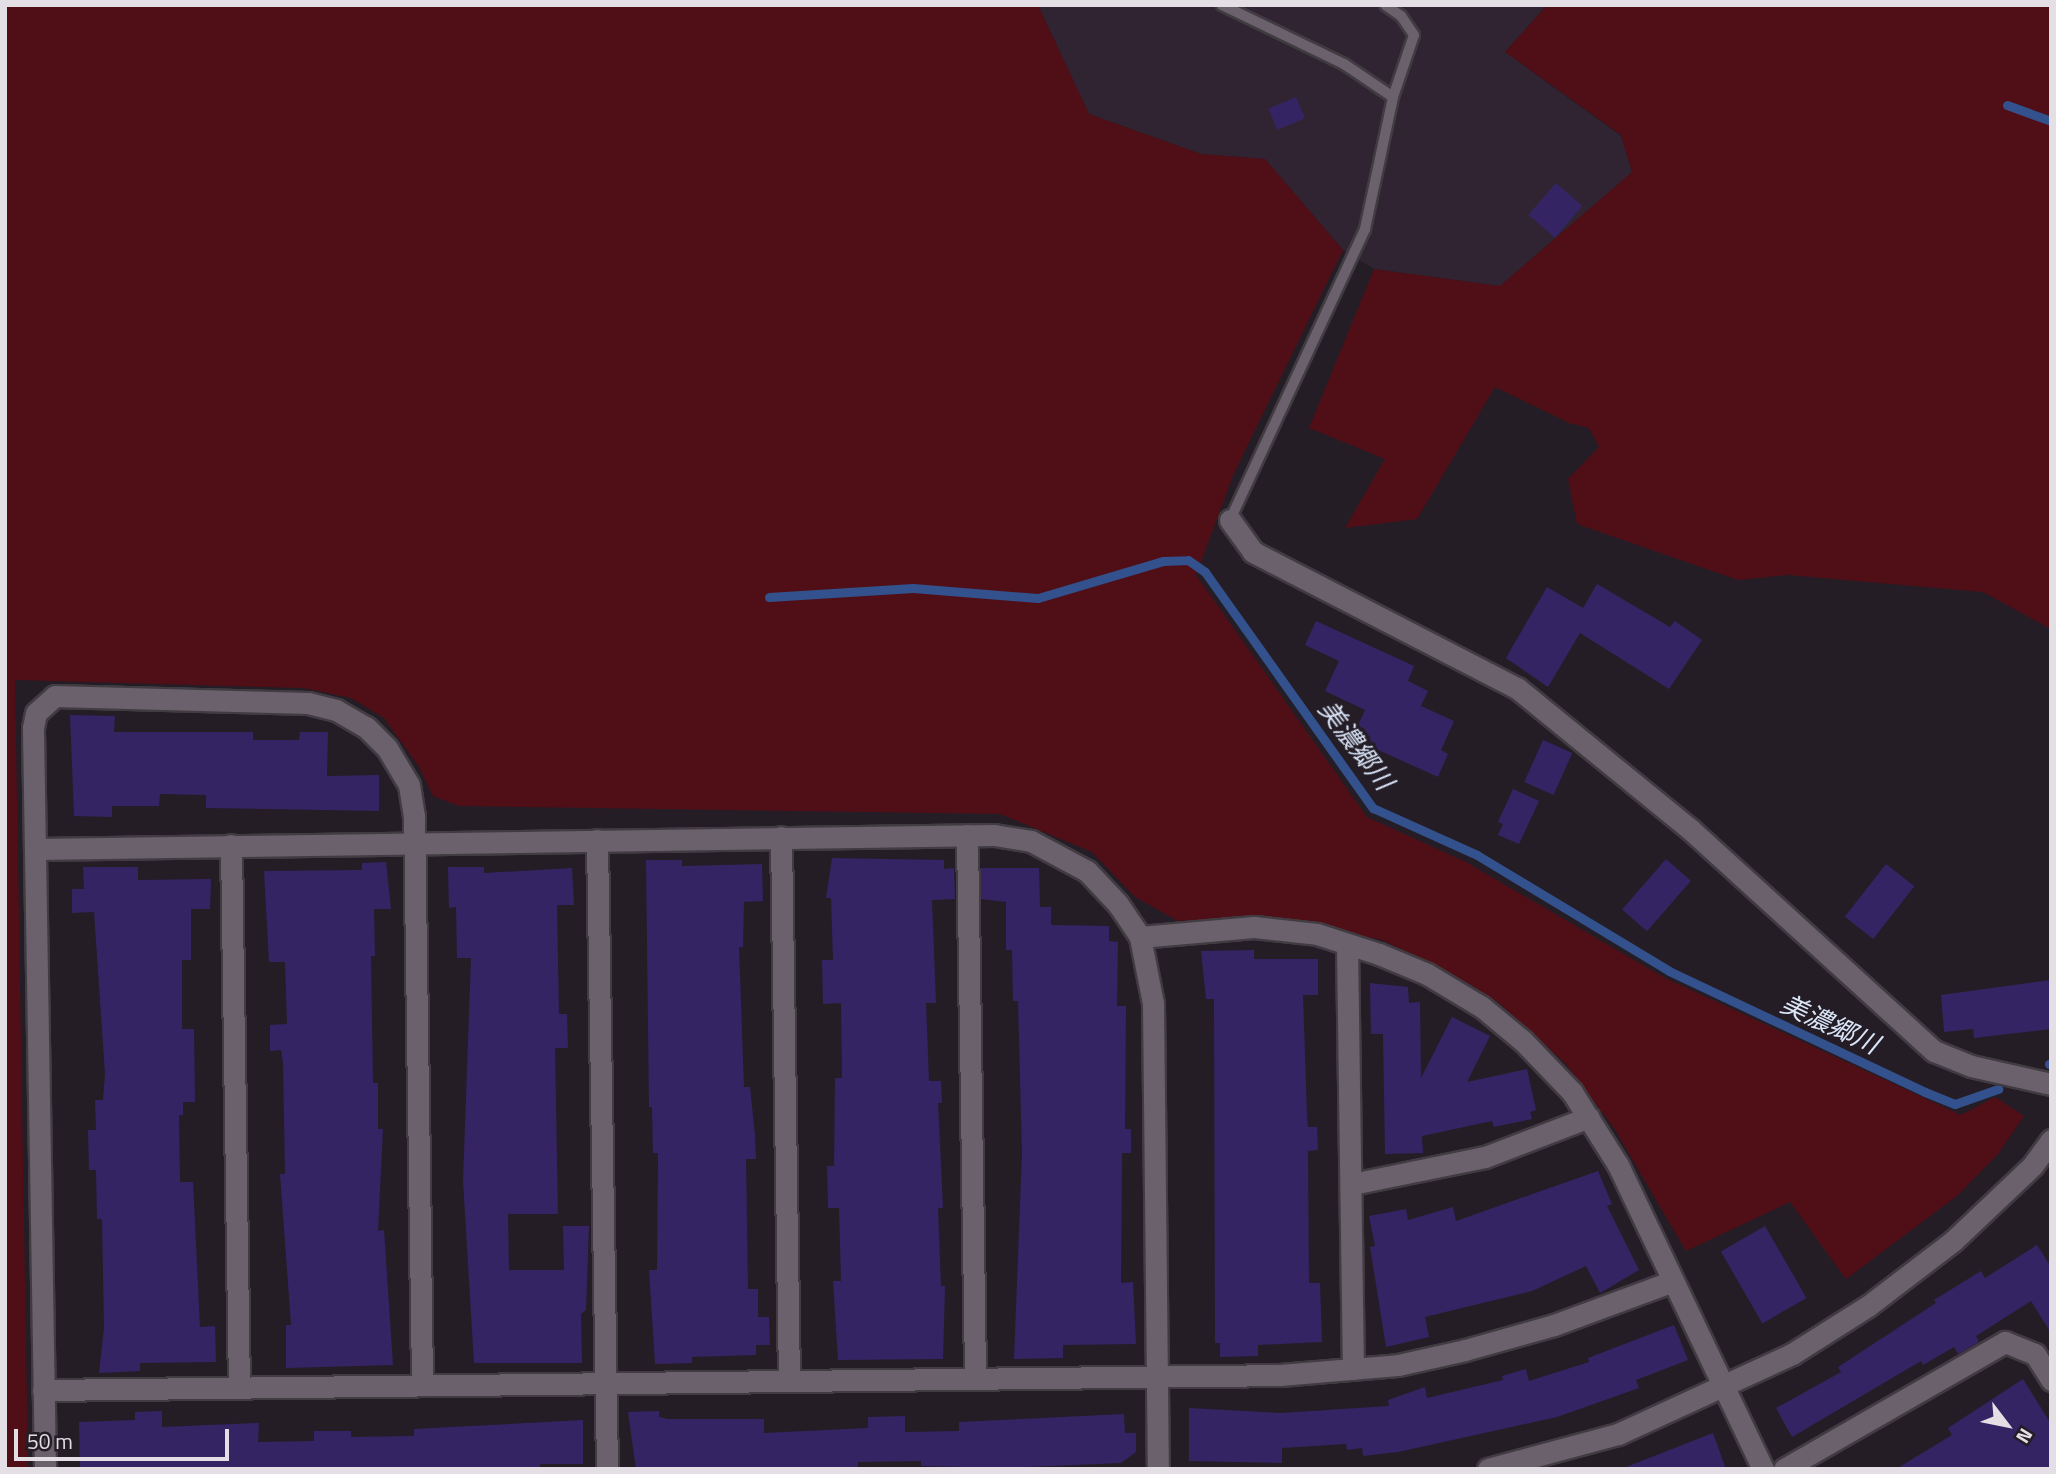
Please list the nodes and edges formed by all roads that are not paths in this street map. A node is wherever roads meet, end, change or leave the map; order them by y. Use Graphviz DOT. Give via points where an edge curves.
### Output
graph roads {
  1 [pos="1222,5"];
  2 [pos="1385,5"];
  3 [pos="1393,97"];
  4 [pos="1230,520"];
  5 [pos="967,835"];
  6 [pos="781,837"];
  7 [pos="597,840"];
  8 [pos="414,843"];
  9 [pos="231,845"];
  10 [pos="36,849"];
  11 [pos="1140,937"];
  12 [pos="1347,944"];
  13 [pos="2051,1084"];
  14 [pos="1588,1117"];
  15 [pos="2051,1140"];
  16 [pos="1352,1184"];
  17 [pos="1673,1281"];
  18 [pos="1353,1370"];
  19 [pos="1156,1373"];
  20 [pos="975,1377"];
  21 [pos="2051,1380"];
  22 [pos="789,1381"];
  23 [pos="606,1384"];
  24 [pos="422,1385"];
  25 [pos="239,1388"];
  26 [pos="43,1390"];
  27 [pos="1724,1390"];
  28 [pos="45,1469"];
  29 [pos="607,1469"];
  30 [pos="1158,1469"];
  31 [pos="1488,1469"];
  32 [pos="1763,1469"];
  33 [pos="1784,1469"];
  1 -- 3 [label="lane" via="1344,64"];
  2 -- 3 [label="lane" via="1401,16 1414,35"];
  3 -- 4 [label="lane" via="1364,229"];
  4 -- 13 [label="street" via="1253,552 1517,688 1690,829 1934,1051 1971,1066"];
  5 -- 6 [label="street"];
  5 -- 11 [label="street" via="1031,841 1087,871 1118,904"];
  5 -- 20 [label="street"];
  6 -- 7 [label="street"];
  6 -- 22 [label="street"];
  7 -- 8 [label="street"];
  7 -- 23 [label="street"];
  8 -- 9 [label="street"];
  8 -- 10 [label="street" via="408,785 387,748 366,727 336,710 295,703 55,696 36,713 33,729"];
  8 -- 24 [label="street"];
  9 -- 10 [label="street"];
  9 -- 25 [label="street"];
  10 -- 26 [label="street"];
  11 -- 12 [label="street" via="1254,926 1317,934"];
  11 -- 19 [label="street" via="1153,1003"];
  12 -- 14 [label="street" via="1427,974 1482,1007 1523,1041"];
  12 -- 16 [label="street"];
  14 -- 16 [label="street" via="1485,1157"];
  14 -- 17 [label="street" via="1618,1165"];
  15 -- 27 [label="street" via="2034,1165 1953,1241 1868,1306"];
  16 -- 18 [label="street"];
  17 -- 18 [label="street" via="1554,1325 1398,1366"];
  17 -- 27 [label="street"];
  18 -- 19 [label="street"];
  19 -- 20 [label="street"];
  19 -- 30 [label="street"];
  20 -- 22 [label="street"];
  21 -- 33 [label="street" via="2035,1354 2005,1342"];
  22 -- 23 [label="street"];
  23 -- 24 [label="street"];
  23 -- 29 [label="street"];
  24 -- 25 [label="street"];
  25 -- 26 [label="street"];
  26 -- 28 [label="street"];
  27 -- 31 [label="street" via="1618,1434"];
  27 -- 32 [label="street"];
}
